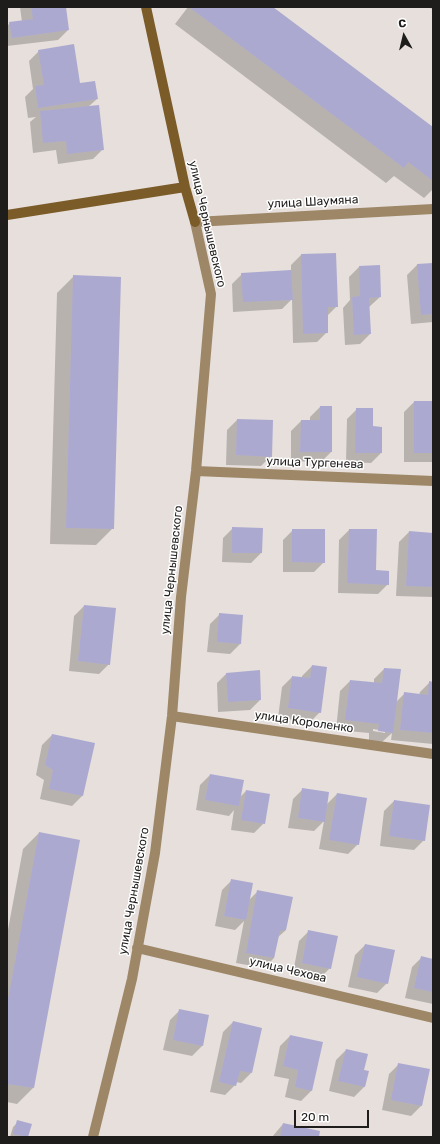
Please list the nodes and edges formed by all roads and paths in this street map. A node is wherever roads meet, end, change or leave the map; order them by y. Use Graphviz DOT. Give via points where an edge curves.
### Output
graph roads {
  1 [pos="146,7"];
  2 [pos="185,187"];
  3 [pos="433,209"];
  4 [pos="7,215"];
  5 [pos="195,222"];
  6 [pos="196,472"];
  7 [pos="433,481"];
  8 [pos="172,716"];
  9 [pos="433,754"];
  10 [pos="138,948"];
  11 [pos="433,1018"];
  12 [pos="94,1137"];
  1 -- 2 [label="street, улица Чернышевского"];
  2 -- 4 [label="street"];
  2 -- 5 [label="street, улица Чернышевского"];
  3 -- 5 [label="street, улица Шаумяна"];
  5 -- 6 [label="street, улица Чернышевского" via="211,294"];
  6 -- 7 [label="street, улица Тургенева"];
  6 -- 8 [label="street, улица Чернышевского" via="181,597"];
  8 -- 9 [label="street, улица Короленко"];
  8 -- 10 [label="street, улица Чернышевского" via="155,853"];
  10 -- 11 [label="street, улица Чехова"];
  10 -- 12 [label="street, улица Чернышевского"];
}
